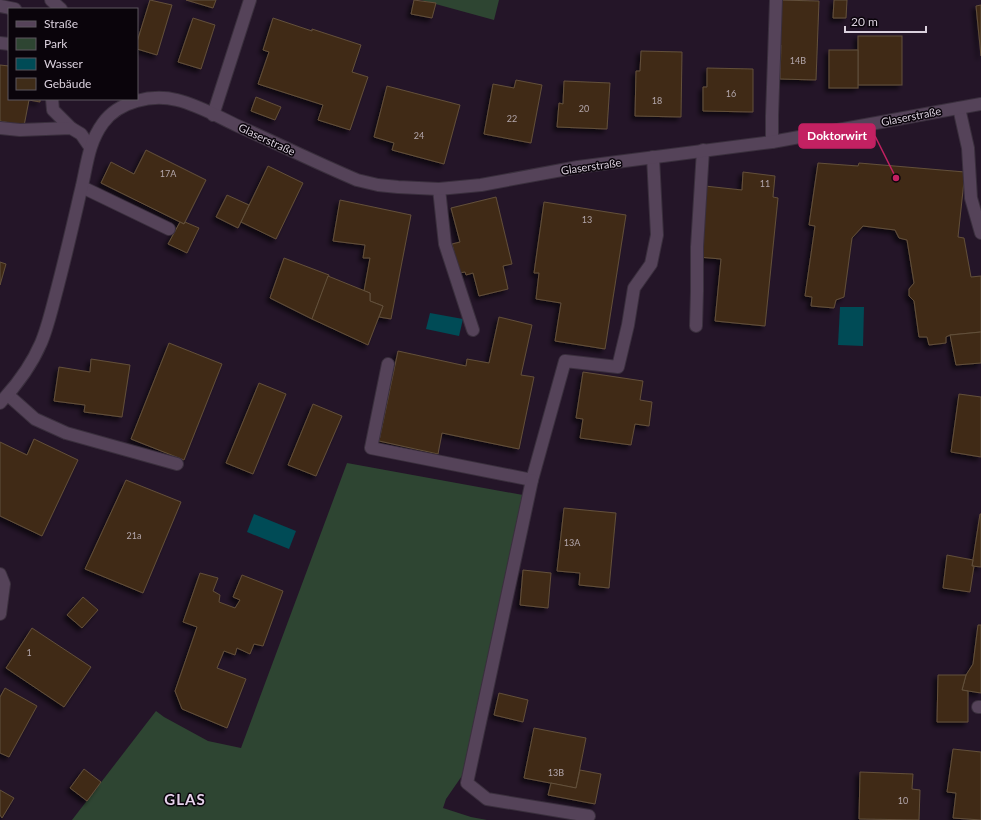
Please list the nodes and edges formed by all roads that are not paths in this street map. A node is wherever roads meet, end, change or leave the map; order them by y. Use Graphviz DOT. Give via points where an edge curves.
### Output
graph roads {
  1 [pos="52,0"];
  2 [pos="250,0"];
  3 [pos="776,0"];
  4 [pos="0,6"];
  5 [pos="10,8"];
  6 [pos="60,8"];
  7 [pos="52,100"];
  8 [pos="125,102"];
  9 [pos="981,104"];
  10 [pos="959,108"];
  11 [pos="213,115"];
  12 [pos="0,128"];
  13 [pos="71,128"];
  14 [pos="772,142"];
  15 [pos="90,147"];
  16 [pos="704,150"];
  17 [pos="654,157"];
  18 [pos="82,187"];
  19 [pos="439,189"];
  20 [pos="169,229"];
  21 [pos="981,233"];
  22 [pos="696,326"];
  23 [pos="473,330"];
  24 [pos="388,364"];
  25 [pos="4,399"];
  26 [pos="177,464"];
  27 [pos="532,480"];
  28 [pos="0,574"];
  29 [pos="0,614"];
  30 [pos="589,816"];
  1 -- 6 [label="street"];
  2 -- 11 [label="street"];
  3 -- 14 [label="street"];
  4 -- 5 [label="street"];
  7 -- 13 [label="street" via="53,110"];
  8 -- 11 [label="street, Glaserstraße" via="171,99"];
  8 -- 15 [label="street, Glaserstraße" via="104,122"];
  9 -- 10 [label="street, Glaserstraße"];
  10 -- 14 [label="street, Glaserstraße"];
  10 -- 21 [label="street" via="968,148 972,198"];
  11 -- 19 [label="street, Glaserstraße" via="357,180 378,185"];
  12 -- 13 [label="street"];
  13 -- 15 [label="street" via="80,134"];
  14 -- 16 [label="street, Glaserstraße"];
  15 -- 18 [label="street, Glaserstraße"];
  16 -- 17 [label="street, Glaserstraße"];
  16 -- 22 [label="street" via="697,247"];
  17 -- 19 [label="street, Glaserstraße" via="578,167 481,185"];
  17 -- 27 [label="street" via="657,235 651,264 634,288 618,367 565,361"];
  18 -- 20 [label="street"];
  18 -- 25 [label="street, Glaserstraße" via="62,272 43,337 34,357"];
  19 -- 23 [label="street" via="445,244"];
  24 -- 27 [label="street" via="371,448"];
  25 -- 26 [label="street" via="66,433"];
  27 -- 30 [label="street" via="467,784 487,799"];
  28 -- 29 [label="street" via="4,584"];
}
